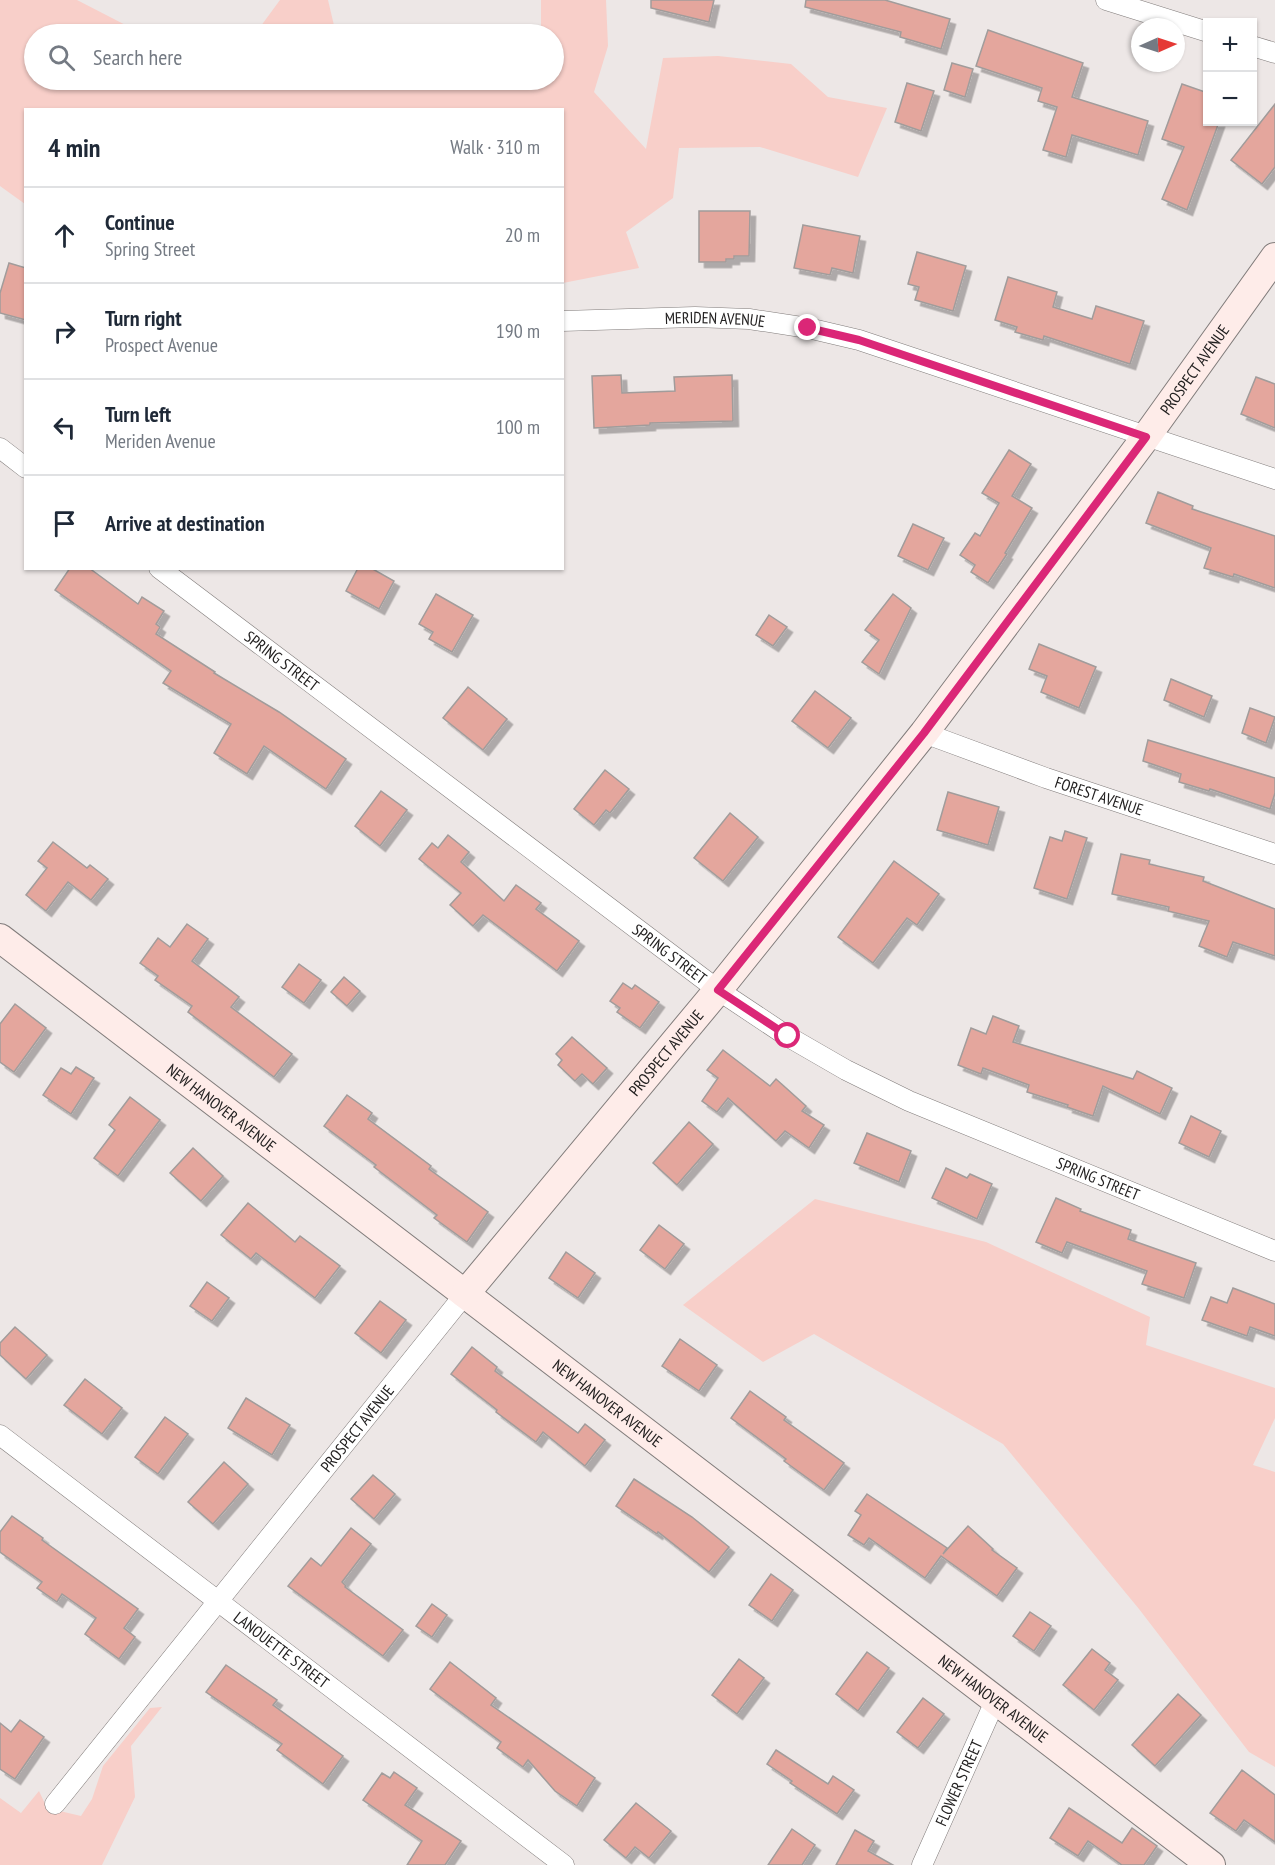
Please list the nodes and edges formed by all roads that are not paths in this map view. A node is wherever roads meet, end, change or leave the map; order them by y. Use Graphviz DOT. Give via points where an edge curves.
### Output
graph roads {
  1 [pos="1106,0"];
  2 [pos="1203,30"];
  3 [pos="1257,48"];
  4 [pos="1275,54"];
  5 [pos="1275,256"];
  6 [pos="564,321"];
  7 [pos="1146,437"];
  8 [pos="0,448"];
  9 [pos="24,466"];
  10 [pos="1275,479"];
  11 [pos="162,570"];
  12 [pos="924,733"];
  13 [pos="1275,854"];
  14 [pos="1,941"];
  15 [pos="718,990"];
  16 [pos="1275,1251"];
  17 [pos="465,1294"];
  18 [pos="0,1435"];
  19 [pos="217,1600"];
  20 [pos="996,1699"];
  21 [pos="55,1804"];
  22 [pos="564,1865"];
  23 [pos="922,1865"];
  24 [pos="1211,1865"];
  1 -- 2 [label="street"];
  3 -- 4 [label="street"];
  5 -- 7 [label="main road, PROSPECT AVENUE"];
  6 -- 7 [label="street, MERIDEN AVENUE" via="695,317 749,319 808,328 859,340"];
  7 -- 10 [label="street, MERIDEN AVENUE"];
  7 -- 12 [label="main road, PROSPECT AVENUE"];
  8 -- 9 [label="street"];
  11 -- 15 [label="street, SPRING STREET"];
  12 -- 13 [label="street, FOREST AVENUE"];
  12 -- 15 [label="main road, PROSPECT AVENUE"];
  14 -- 17 [label="main road, NEW HANOVER AVENUE"];
  15 -- 16 [label="street, SPRING STREET" via="846,1070 909,1101"];
  15 -- 17 [label="main road, PROSPECT AVENUE"];
  17 -- 19 [label="street, PROSPECT AVENUE"];
  17 -- 20 [label="main road, NEW HANOVER AVENUE"];
  18 -- 19 [label="street, LANOUETTE STREET"];
  19 -- 21 [label="street, PROSPECT AVENUE"];
  19 -- 22 [label="street, LANOUETTE STREET"];
  20 -- 23 [label="street, FLOWER STREET"];
  20 -- 24 [label="main road, NEW HANOVER AVENUE"];
}
